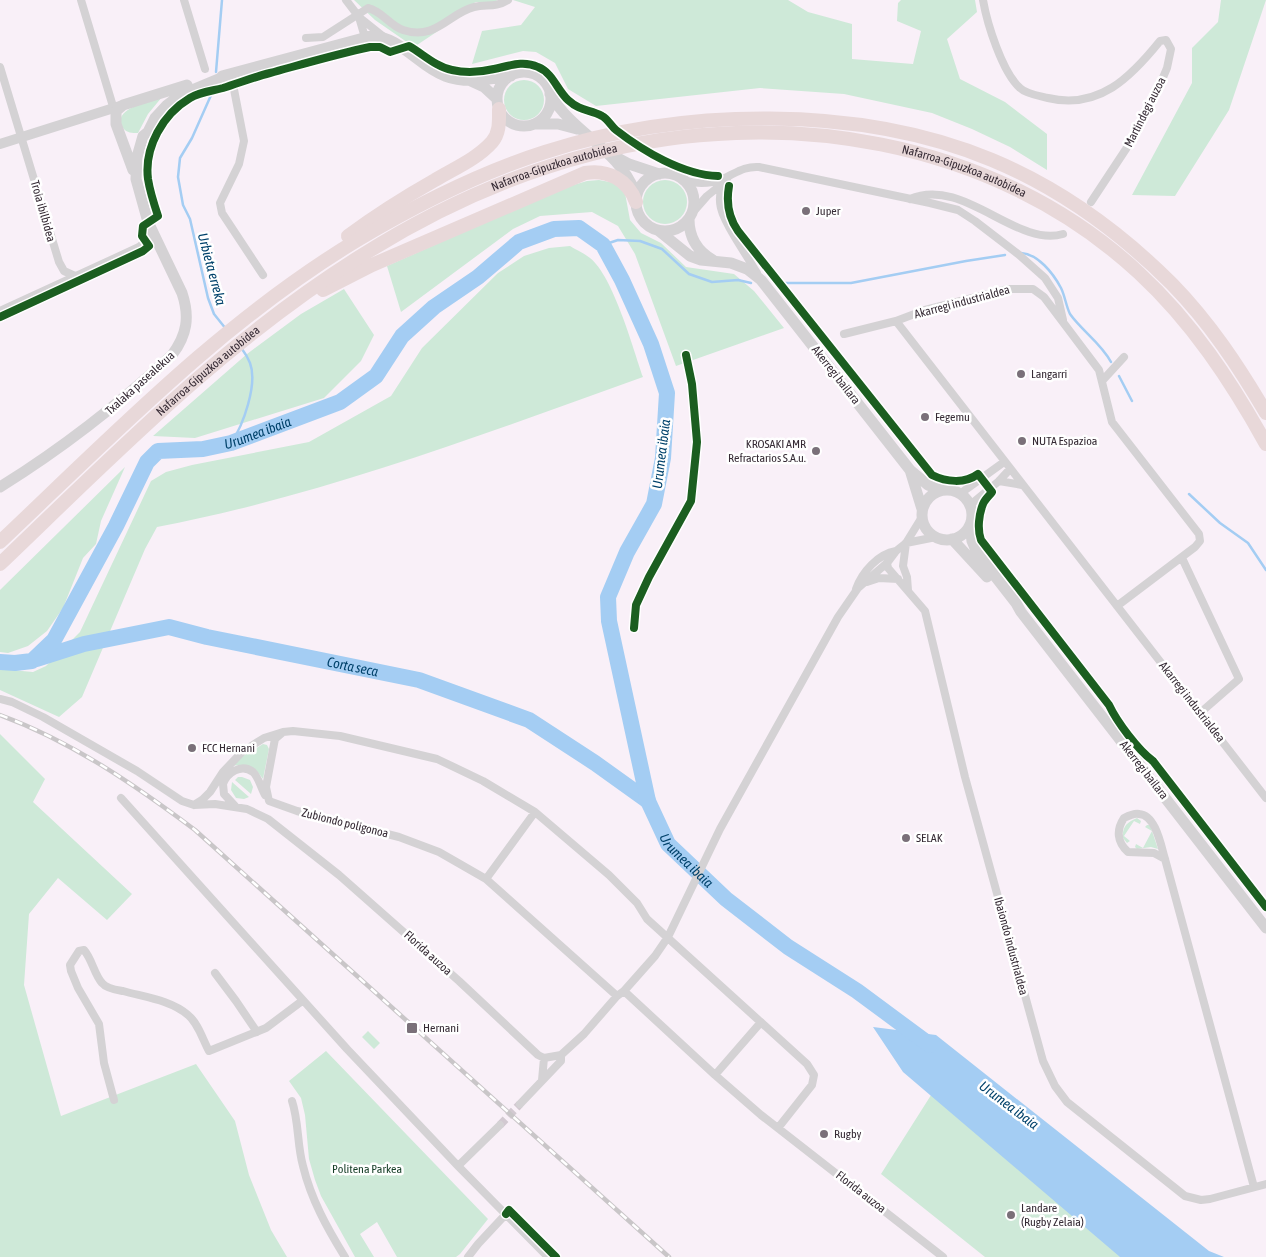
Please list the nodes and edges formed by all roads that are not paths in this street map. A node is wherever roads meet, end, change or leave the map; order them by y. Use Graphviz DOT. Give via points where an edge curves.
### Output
graph roads {
  1 [pos="81,0"];
  2 [pos="184,0"];
  3 [pos="346,0"];
  4 [pos="508,0"];
  5 [pos="983,0"];
  6 [pos="358,16"];
  7 [pos="364,36"];
  8 [pos="306,38"];
  9 [pos="388,39"];
  10 [pos="0,67"];
  11 [pos="205,69"];
  12 [pos="230,74"];
  13 [pos="511,76"];
  14 [pos="467,80"];
  15 [pos="549,92"];
  16 [pos="498,104"];
  17 [pos="100,113"];
  18 [pos="117,117"];
  19 [pos="534,124"];
  20 [pos="581,131"];
  21 [pos="143,136"];
  22 [pos="22,138"];
  23 [pos="0,144"];
  24 [pos="610,154"];
  25 [pos="659,174"];
  26 [pos="136,179"];
  27 [pos="727,179"];
  28 [pos="686,181"];
  29 [pos="636,199"];
  30 [pos="910,199"];
  31 [pos="1091,202"];
  32 [pos="691,215"];
  33 [pos="151,228"];
  34 [pos="658,230"];
  35 [pos="1063,234"];
  36 [pos="713,260"];
  37 [pos="263,275"];
  38 [pos="74,276"];
  39 [pos="761,280"];
  40 [pos="286,288"];
  41 [pos="0,311"];
  42 [pos="896,321"];
  43 [pos="269,322"];
  44 [pos="1064,325"];
  45 [pos="844,334"];
  46 [pos="1124,357"];
  47 [pos="1102,381"];
  48 [pos="1266,413"];
  49 [pos="1266,444"];
  50 [pos="1004,462"];
  51 [pos="1010,469"];
  52 [pos="910,470"];
  53 [pos="999,481"];
  54 [pos="1022,485"];
  55 [pos="0,487"];
  56 [pos="942,490"];
  57 [pos="961,494"];
  58 [pos="970,505"];
  59 [pos="922,513"];
  60 [pos="970,526"];
  61 [pos="936,537"];
  62 [pos="952,539"];
  63 [pos="0,542"];
  64 [pos="906,543"];
  65 [pos="896,551"];
  66 [pos="1182,558"];
  67 [pos="887,563"];
  68 [pos="0,564"];
  69 [pos="873,564"];
  70 [pos="898,579"];
  71 [pos="865,582"];
  72 [pos="908,590"];
  73 [pos="854,593"];
  74 [pos="1117,606"];
  75 [pos="1021,612"];
  76 [pos="0,699"];
  77 [pos="1200,713"];
  78 [pos="283,732"];
  79 [pos="214,786"];
  80 [pos="224,794"];
  81 [pos="121,798"];
  82 [pos="1266,798"];
  83 [pos="269,801"];
  84 [pos="215,804"];
  85 [pos="194,805"];
  86 [pos="235,806"];
  87 [pos="534,812"];
  88 [pos="1165,859"];
  89 [pos="486,879"];
  90 [pos="1266,928"];
  91 [pos="668,937"];
  92 [pos="215,973"];
  93 [pos="620,993"];
  94 [pos="302,1001"];
  95 [pos="761,1022"];
  96 [pos="256,1032"];
  97 [pos="561,1055"];
  98 [pos="544,1058"];
  99 [pos="715,1076"];
  100 [pos="542,1080"];
  101 [pos="114,1100"];
  102 [pos="292,1101"];
  103 [pos="520,1104"];
  104 [pos="500,1125"];
  105 [pos="778,1128"];
  106 [pos="458,1166"];
  107 [pos="1266,1184"];
  108 [pos="1254,1187"];
  109 [pos="506,1214"];
  110 [pos="345,1257"];
  111 [pos="468,1257"];
  112 [pos="548,1257"];
  113 [pos="943,1257"];
  1 -- 18 [label="street"];
  2 -- 11 [label="street"];
  3 -- 6 [label="street"];
  4 -- 6 [label="street" via="493,6 475,7 424,32 402,30 378,10 368,8"];
  5 -- 31 [label="street, Martindegi auzoa" via="986,18 1012,79 1022,90 1040,96 1080,101 1096,96 1128,77 1160,41 1166,40 1171,49 1168,68 1159,87 1126,149"];
  6 -- 7 [label="street"];
  6 -- 8 [label="street" via="323,37"];
  6 -- 9 [label="street"];
  7 -- 9 [label="main road"];
  7 -- 12 [label="main road"];
  9 -- 14 [label="main road" via="443,76"];
  10 -- 22 [label="street, Troia ibilbidea"];
  12 -- 18 [label="main road" via="200,80"];
  12 -- 21 [label="main road, Txalaka pasealekua" via="177,97"];
  12 -- 37 [label="street" via="244,142 242,157 220,203 222,213"];
  13 -- 14 [label="main road"];
  13 -- 15 [label="main road" via="519,73 534,75 541,79"];
  13 -- 16 [label="main road" via="501,85"];
  14 -- 16 [label="main road" via="484,86"];
  15 -- 19 [label="main road" via="549,108"];
  15 -- 20 [label="main road"];
  16 -- 19 [label="main road" via="503,117 510,122 518,126"];
  16 -- 40 [label="highway" via="497,133 480,153 352,233 314,260"];
  17 -- 18 [label="street"];
  17 -- 18 [label="street"];
  17 -- 22 [label="street"];
  18 -- 21 [label="main road" via="123,135 132,139"];
  18 -- 26 [label="main road"];
  19 -- 20 [label="main road" via="558,124"];
  20 -- 24 [label="main road"];
  21 -- 26 [label="main road, Txalaka pasealekua" via="137,157"];
  22 -- 23 [label="street"];
  22 -- 38 [label="street, Troia ibilbidea" via="59,262 64,271"];
  24 -- 25 [label="main road"];
  24 -- 29 [label="main road" via="626,174"];
  25 -- 28 [label="main road" via="671,174"];
  25 -- 29 [label="main road" via="642,184"];
  26 -- 33 [label="main road, Txalaka pasealekua"];
  27 -- 28 [label="street" via="708,183"];
  27 -- 30 [label="street" via="742,168 751,166"];
  27 -- 32 [label="street"];
  27 -- 39 [label="street" via="719,196 723,216"];
  28 -- 32 [label="main road" via="694,196"];
  29 -- 34 [label="main road" via="637,210 645,223"];
  29 -- 43 [label="highway" via="620,179 600,172 585,173 372,265"];
  30 -- 35 [label="street" via="922,194 960,199 1034,233"];
  30 -- 44 [label="street" via="958,210 1018,254 1045,278 1058,298"];
  32 -- 34 [label="main road" via="676,230"];
  32 -- 36 [label="main road" via="690,232 694,243"];
  33 -- 38 [label="street" via="146,241 138,247"];
  33 -- 55 [label="main road, Txalaka pasealekua" via="186,305 187,326 180,345 102,417"];
  34 -- 36 [label="main road, Akerregi bailara" via="684,253"];
  36 -- 39 [label="main road, Akerregi bailara" via="739,266"];
  38 -- 41 [label="street"];
  39 -- 52 [label="main road, Akerregi bailara"];
  40 -- 48 [label="highway, Nafarroa-Gipuzkoa autobidea" via="357,240 433,198 491,172 591,139 643,128 721,120 769,118 864,126 906,134 992,160 1059,195 1115,233 1168,281 1205,321"];
  40 -- 63 [label="highway, Nafarroa-Gipuzkoa autobidea" via="169,383"];
  42 -- 44 [label="street, Akarregi industrialdea" via="926,310 1020,288 1033,289 1044,297"];
  42 -- 45 [label="street"];
  42 -- 50 [label="street, Akarregi industrialdea"];
  43 -- 49 [label="highway, Nafarroa-Gipuzkoa autobidea" via="336,271 402,232 481,192 559,163 660,140 721,134 770,133 861,140 953,162 1051,207 1106,245 1136,270 1185,321 1232,384"];
  43 -- 68 [label="highway, Nafarroa-Gipuzkoa autobidea" via="245,337 193,382"];
  44 -- 47 [label="street, Akarregi industrialdea" via="1099,370"];
  46 -- 47 [label="street"];
  47 -- 66 [label="street, Akarregi industrialdea" via="1112,422 1199,534 1200,541"];
  50 -- 51 [label="street, Akarregi industrialdea"];
  50 -- 57 [label="street"];
  51 -- 53 [label="street"];
  51 -- 54 [label="street, Akarregi industrialdea"];
  52 -- 56 [label="main road" via="928,485"];
  52 -- 59 [label="main road"];
  53 -- 54 [label="street"];
  53 -- 58 [label="street"];
  54 -- 74 [label="street, Akarregi industrialdea"];
  56 -- 57 [label="main road"];
  56 -- 59 [label="main road" via="930,496"];
  57 -- 58 [label="main road"];
  58 -- 60 [label="main road"];
  59 -- 61 [label="main road" via="924,525"];
  59 -- 64 [label="street"];
  60 -- 62 [label="main road"];
  60 -- 75 [label="main road" via="977,553"];
  61 -- 62 [label="main road"];
  61 -- 64 [label="street"];
  62 -- 75 [label="main road"];
  64 -- 65 [label="street"];
  64 -- 72 [label="street" via="903,566"];
  65 -- 67 [label="street"];
  65 -- 69 [label="street" via="888,552"];
  66 -- 74 [label="street, Akarregi industrialdea"];
  66 -- 77 [label="street" via="1239,679"];
  67 -- 69 [label="street"];
  67 -- 70 [label="street, Ibaiondo industrialdea"];
  67 -- 71 [label="street"];
  67 -- 72 [label="street" via="904,580"];
  69 -- 73 [label="street" via="861,577"];
  70 -- 71 [label="street" via="879,578"];
  70 -- 72 [label="street, Ibaiondo industrialdea"];
  71 -- 73 [label="street"];
  72 -- 108 [label="street, Ibaiondo industrialdea" via="924,611 965,777 1043,1061 1055,1086 1067,1102 1185,1196 1210,1199"];
  73 -- 91 [label="street" via="713,844"];
  74 -- 77 [label="street, Akarregi industrialdea"];
  75 -- 90 [label="main road, Akerregi bailara"];
  76 -- 85 [label="street" via="43,717 137,771 174,797"];
  77 -- 82 [label="street, Akarregi industrialdea"];
  78 -- 79 [label="street" via="264,738 242,752"];
  78 -- 83 [label="street" via="275,739 266,787"];
  78 -- 87 [label="street" via="340,736 437,760 482,781"];
  79 -- 84 [label="street"];
  79 -- 85 [label="street"];
  80 -- 83 [label="street" via="224,779 233,771 242,769 252,772"];
  80 -- 84 [label="street"];
  80 -- 86 [label="street"];
  81 -- 94 [label="street"];
  83 -- 89 [label="street, Zubiondo poligonoa" via="399,836 439,852"];
  84 -- 85 [label="street, Florida auzoa"];
  84 -- 86 [label="street, Florida auzoa"];
  86 -- 98 [label="street, Florida auzoa" via="268,819 339,875"];
  87 -- 89 [label="street"];
  87 -- 91 [label="street" via="609,875 637,903 647,919"];
  88 -- 88 [label="street" via="1154,823 1139,813 1124,818 1118,834 1123,847 1128,852 1154,853"];
  88 -- 108 [label="street"];
  89 -- 93 [label="street, Zubiondo poligonoa"];
  91 -- 93 [label="street"];
  91 -- 95 [label="street"];
  92 -- 96 [label="street"];
  93 -- 97 [label="street"];
  93 -- 99 [label="street, Florida auzoa"];
  94 -- 96 [label="street"];
  94 -- 106 [label="street"];
  95 -- 99 [label="street"];
  95 -- 105 [label="street" via="807,1064 814,1075 812,1085"];
  96 -- 101 [label="street" via="208,1051 188,1015 158,1000 110,988 102,983 88,954 79,950 70,965 71,971 99,1024"];
  97 -- 98 [label="street"];
  97 -- 100 [label="street" via="561,1061"];
  98 -- 100 [label="street"];
  99 -- 105 [label="street, Florida auzoa"];
  100 -- 103 [label="street"];
  102 -- 110 [label="street" via="296,1110 302,1164 310,1190"];
  104 -- 106 [label="street"];
  105 -- 113 [label="street, Florida auzoa"];
  106 -- 109 [label="street"];
  107 -- 108 [label="street, Ibaiondo industrialdea"];
  109 -- 111 [label="street"];
  109 -- 112 [label="street"];
}
